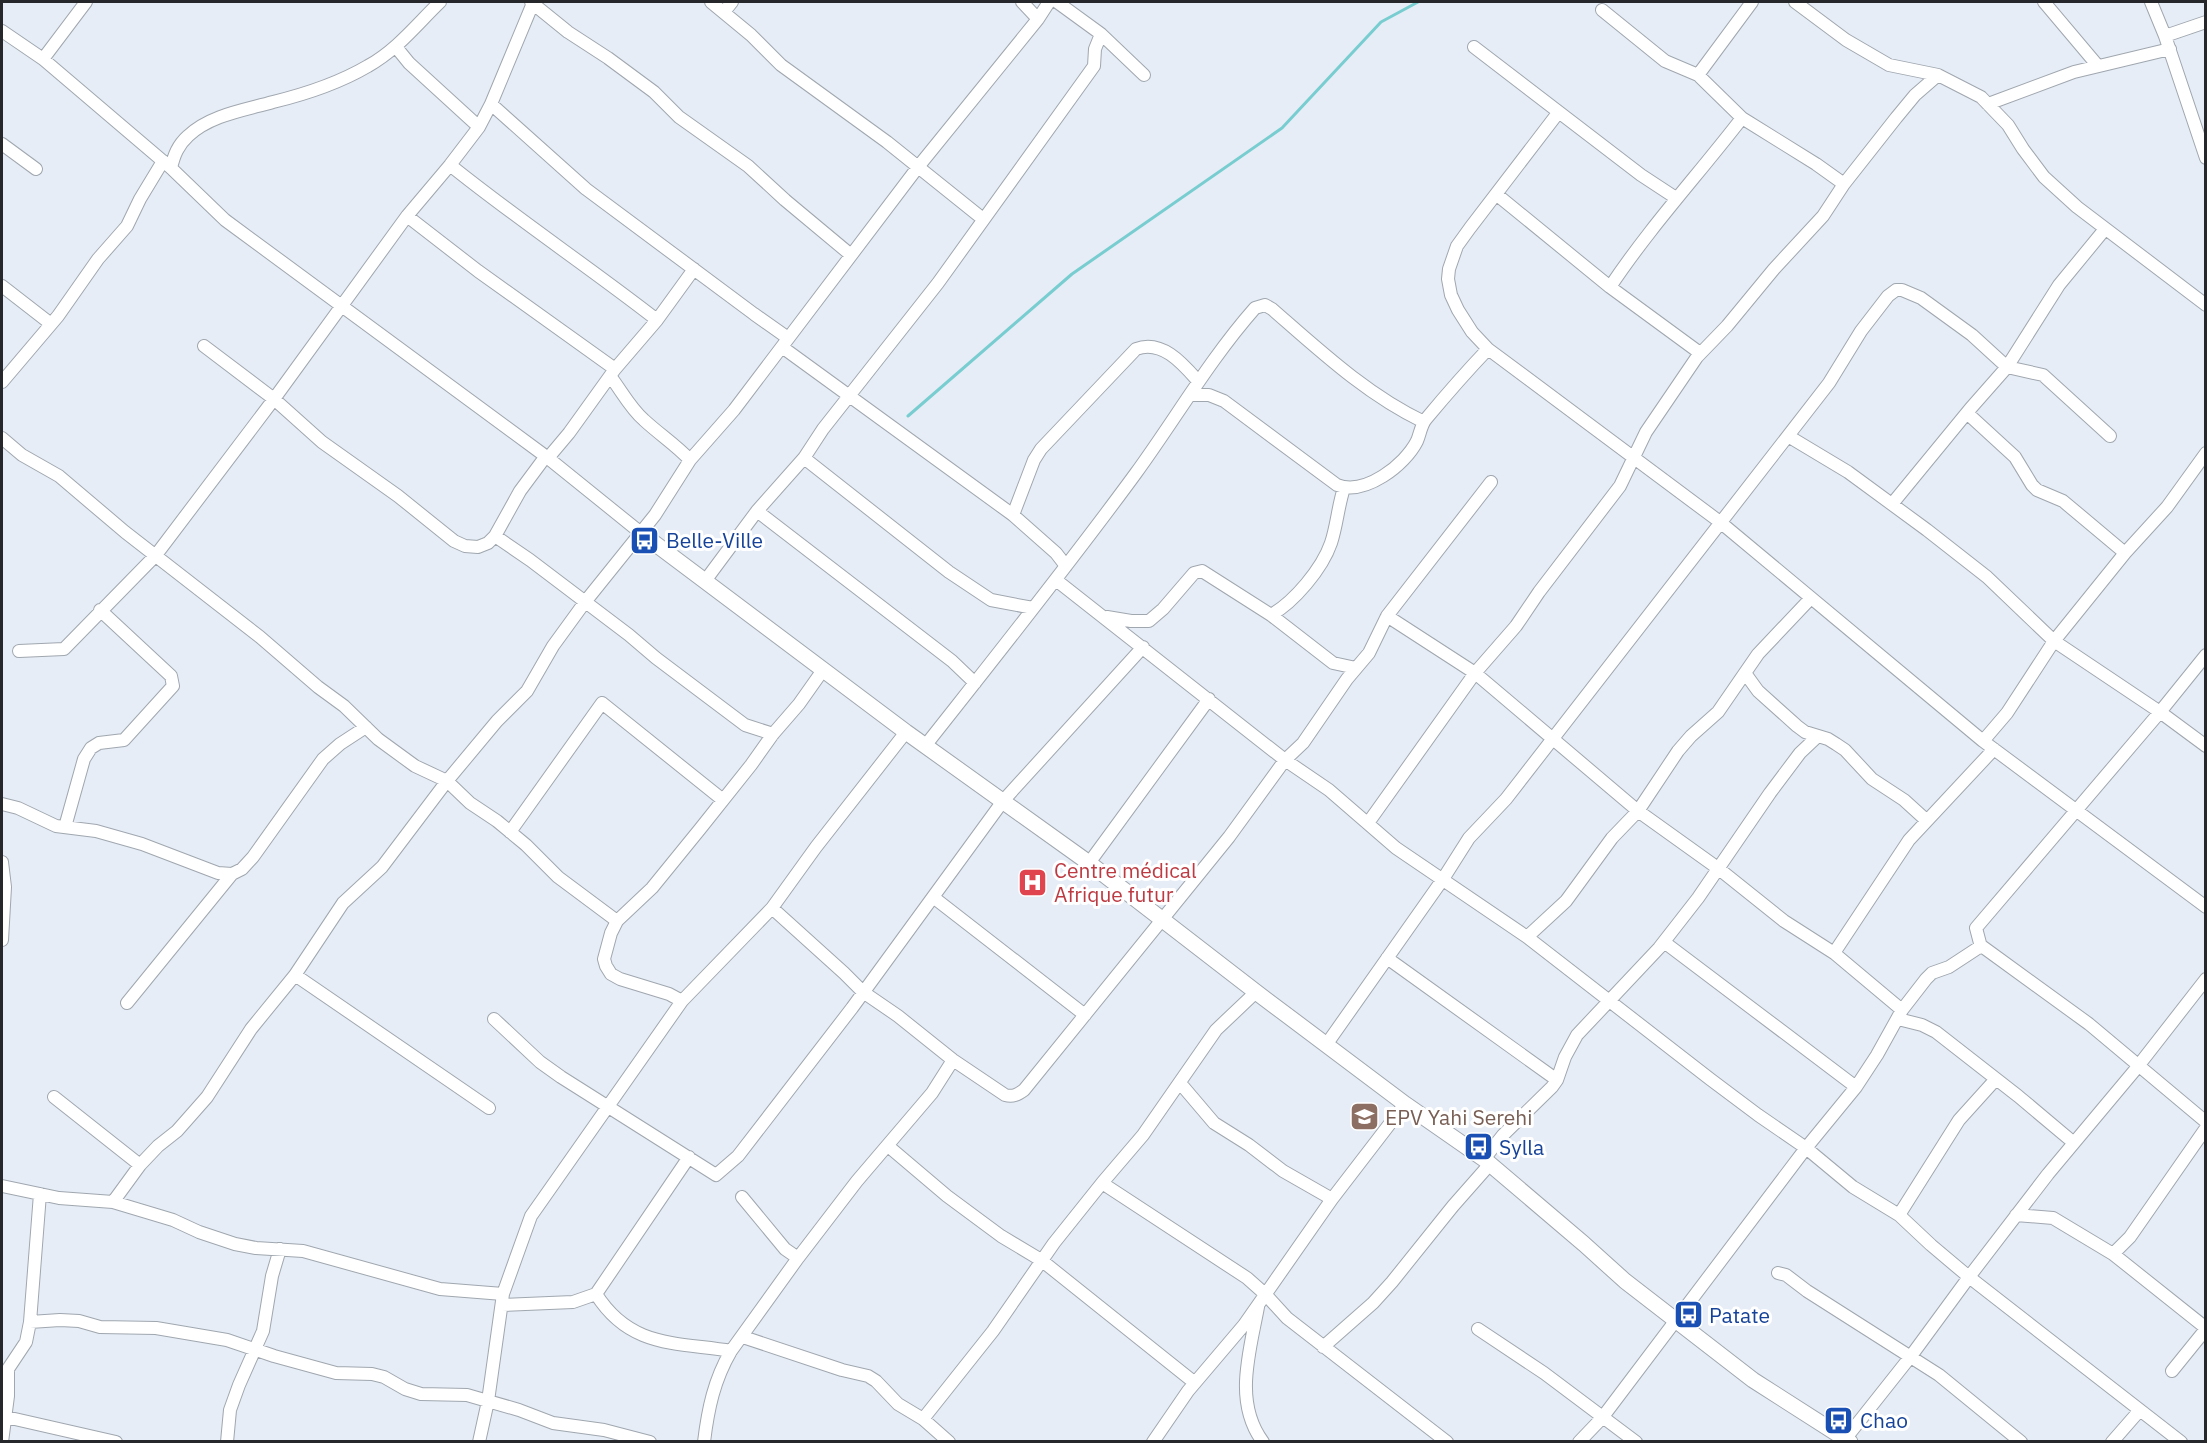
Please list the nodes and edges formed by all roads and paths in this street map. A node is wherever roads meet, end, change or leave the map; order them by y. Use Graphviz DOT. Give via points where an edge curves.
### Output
graph roads {
  1 [pos="86,2"];
  2 [pos="440,2"];
  3 [pos="532,2"];
  4 [pos="711,2"];
  5 [pos="1022,2"];
  6 [pos="1049,2"];
  7 [pos="1057,2"];
  8 [pos="1752,2"];
  9 [pos="1795,2"];
  10 [pos="2044,2"];
  11 [pos="2151,2"];
  12 [pos="728,7"];
  13 [pos="1602,10"];
  14 [pos="1038,18"];
  15 [pos="2205,22"];
  16 [pos="2,31"];
  17 [pos="1101,34"];
  18 [pos="2165,36"];
  19 [pos="396,47"];
  20 [pos="1474,47"];
  21 [pos="2170,49"];
  22 [pos="43,59"];
  23 [pos="2098,66"];
  24 [pos="1144,75"];
  25 [pos="1698,75"];
  26 [pos="1938,75"];
  27 [pos="491,104"];
  28 [pos="1988,104"];
  29 [pos="1558,112"];
  30 [pos="1742,118"];
  31 [pos="479,127"];
  32 [pos="2,144"];
  33 [pos="2205,158"];
  34 [pos="167,165"];
  35 [pos="450,165"];
  36 [pos="918,167"];
  37 [pos="36,169"];
  38 [pos="1844,184"];
  39 [pos="1496,194"];
  40 [pos="1676,198"];
  41 [pos="407,216"];
  42 [pos="983,219"];
  43 [pos="2105,229"];
  44 [pos="851,255"];
  45 [pos="694,268"];
  46 [pos="2,286"];
  47 [pos="1610,287"];
  48 [pos="2205,305"];
  49 [pos="340,306"];
  50 [pos="657,320"];
  51 [pos="51,324"];
  52 [pos="785,342"];
  53 [pos="204,346"];
  54 [pos="1488,349"];
  55 [pos="1700,353"];
  56 [pos="2007,367"];
  57 [pos="612,372"];
  58 [pos="1198,381"];
  59 [pos="2,382"];
  60 [pos="1190,395"];
  61 [pos="848,397"];
  62 [pos="274,399"];
  63 [pos="1967,413"];
  64 [pos="1424,422"];
  65 [pos="1788,436"];
  66 [pos="2110,436"];
  67 [pos="2,438"];
  68 [pos="2205,453"];
  69 [pos="547,457"];
  70 [pos="804,458"];
  71 [pos="1635,458"];
  72 [pos="690,460"];
  73 [pos="1491,482"];
  74 [pos="1344,488"];
  75 [pos="1892,504"];
  76 [pos="758,511"];
  77 [pos="1013,515"];
  78 [pos="1720,522"];
  79 [pos="641,533"];
  80 [pos="495,536"];
  81 [pos="2125,553"];
  82 [pos="156,555"];
  83 [pos="1066,566"];
  84 [pos="1056,580"];
  85 [pos="705,581"];
  86 [pos="1811,598"];
  87 [pos="585,602"];
  88 [pos="1033,608"];
  89 [pos="100,610"];
  90 [pos="1271,615"];
  91 [pos="1387,616"];
  92 [pos="1106,617"];
  93 [pos="2054,641"];
  94 [pos="1143,646"];
  95 [pos="19,651"];
  96 [pos="2205,655"];
  97 [pos="1356,668"];
  98 [pos="823,670"];
  99 [pos="1474,673"];
  100 [pos="1745,674"];
  101 [pos="975,683"];
  102 [pos="1209,699"];
  103 [pos="2160,712"];
  104 [pos="366,727"];
  105 [pos="906,732"];
  106 [pos="773,734"];
  107 [pos="1818,736"];
  108 [pos="1552,739"];
  109 [pos="1983,741"];
  110 [pos="925,746"];
  111 [pos="2205,746"];
  112 [pos="1994,749"];
  113 [pos="1285,760"];
  114 [pos="447,781"];
  115 [pos="723,800"];
  116 [pos="1003,801"];
  117 [pos="2,804"];
  118 [pos="2076,810"];
  119 [pos="1638,812"];
  120 [pos="1926,820"];
  121 [pos="1368,824"];
  122 [pos="65,826"];
  123 [pos="510,832"];
  124 [pos="2,862"];
  125 [pos="1089,863"];
  126 [pos="1719,869"];
  127 [pos="232,874"];
  128 [pos="1443,879"];
  129 [pos="933,897"];
  130 [pos="2205,907"];
  131 [pos="772,908"];
  132 [pos="1162,919"];
  133 [pos="617,921"];
  134 [pos="1527,938"];
  135 [pos="2,940"];
  136 [pos="1664,942"];
  137 [pos="1981,947"];
  138 [pos="1834,953"];
  139 [pos="1388,958"];
  140 [pos="295,975"];
  141 [pos="2205,979"];
  142 [pos="863,992"];
  143 [pos="1256,992"];
  144 [pos="682,1001"];
  145 [pos="1607,1002"];
  146 [pos="127,1003"];
  147 [pos="1900,1014"];
  148 [pos="1084,1015"];
  149 [pos="494,1019"];
  150 [pos="1326,1045"];
  151 [pos="953,1060"];
  152 [pos="2138,1066"];
  153 [pos="1996,1078"];
  154 [pos="1557,1080"];
  155 [pos="1180,1083"];
  156 [pos="1856,1087"];
  157 [pos="54,1097"];
  158 [pos="1405,1104"];
  159 [pos="608,1106"];
  160 [pos="489,1108"];
  161 [pos="2205,1122"];
  162 [pos="2205,1128"];
  163 [pos="2074,1143"];
  164 [pos="888,1146"];
  165 [pos="1806,1148"];
  166 [pos="689,1157"];
  167 [pos="1487,1161"];
  168 [pos="140,1165"];
  169 [pos="1102,1182"];
  170 [pos="2,1186"];
  171 [pos="40,1194"];
  172 [pos="742,1197"];
  173 [pos="1332,1199"];
  174 [pos="113,1202"];
  175 [pos="1899,1215"];
  176 [pos="2016,1215"];
  177 [pos="280,1249"];
  178 [pos="2113,1254"];
  179 [pos="798,1258"];
  180 [pos="1041,1260"];
  181 [pos="1778,1273"];
  182 [pos="1968,1277"];
  183 [pos="596,1294"];
  184 [pos="1262,1298"];
  185 [pos="502,1300"];
  186 [pos="1676,1320"];
  187 [pos="30,1322"];
  188 [pos="1478,1329"];
  189 [pos="2205,1329"];
  190 [pos="743,1337"];
  191 [pos="1323,1347"];
  192 [pos="255,1350"];
  193 [pos="731,1351"];
  194 [pos="1911,1356"];
  195 [pos="2172,1371"];
  196 [pos="1195,1383"];
  197 [pos="488,1401"];
  198 [pos="2140,1410"];
  199 [pos="6,1417"];
  200 [pos="1602,1418"];
  201 [pos="923,1419"];
  202 [pos="1848,1440"];
  203 [pos="2,1442"];
  204 [pos="116,1442"];
  205 [pos="227,1442"];
  206 [pos="479,1442"];
  207 [pos="650,1442"];
  208 [pos="704,1442"];
  209 [pos="949,1442"];
  210 [pos="1153,1442"];
  211 [pos="1263,1442"];
  212 [pos="1447,1442"];
  213 [pos="1580,1442"];
  214 [pos="1636,1442"];
  215 [pos="2021,1442"];
  216 [pos="2112,1442"];
  217 [pos="2181,1442"];
  1 -- 22 [label="street"];
  2 -- 19 [label="street"];
  3 -- 27 [label="street"];
  3 -- 44 [label="street" via="748,166"];
  4 -- 12 [label="street"];
  5 -- 14 [label="street"];
  6 -- 14 [label="street"];
  7 -- 17 [label="street"];
  8 -- 25 [label="street"];
  9 -- 26 [label="street" via="1881,60"];
  10 -- 23 [label="street"];
  11 -- 18 [label="street"];
  12 -- 36 [label="street" via="781,65"];
  13 -- 25 [label="street" via="1665,62"];
  14 -- 36 [label="street"];
  15 -- 18 [label="street"];
  16 -- 22 [label="street"];
  17 -- 24 [label="street"];
  17 -- 42 [label="street" via="1094,66"];
  18 -- 21 [label="street"];
  19 -- 31 [label="street"];
  19 -- 34 [label="street" via="348,77 232,113 200,128 182,142"];
  20 -- 29 [label="street"];
  21 -- 23 [label="street"];
  21 -- 33 [label="street"];
  22 -- 34 [label="street"];
  23 -- 28 [label="street"];
  25 -- 30 [label="street"];
  26 -- 28 [label="street" via="1982,97"];
  26 -- 38 [label="street" via="1915,95"];
  27 -- 31 [label="street"];
  27 -- 45 [label="street" via="586,189"];
  28 -- 43 [label="street" via="2008,125 2044,177"];
  29 -- 39 [label="street"];
  29 -- 40 [label="street"];
  30 -- 38 [label="street"];
  30 -- 40 [label="street"];
  31 -- 35 [label="street"];
  32 -- 37 [label="street"];
  34 -- 49 [label="street" via="225,220"];
  34 -- 51 [label="street" via="140,199 127,226"];
  35 -- 41 [label="street"];
  35 -- 50 [label="street"];
  36 -- 42 [label="street"];
  36 -- 44 [label="street"];
  38 -- 55 [label="street" via="1823,216"];
  39 -- 47 [label="street"];
  39 -- 54 [label="street" via="1457,246 1448,279 1458,310"];
  40 -- 47 [label="street"];
  41 -- 49 [label="street"];
  41 -- 57 [label="street"];
  42 -- 61 [label="street" via="938,284"];
  43 -- 48 [label="street"];
  43 -- 56 [label="street" via="2065,276"];
  44 -- 52 [label="street"];
  45 -- 50 [label="street"];
  45 -- 52 [label="street"];
  46 -- 51 [label="street"];
  47 -- 55 [label="street"];
  49 -- 62 [label="street"];
  49 -- 69 [label="street"];
  50 -- 57 [label="street"];
  51 -- 59 [label="street"];
  52 -- 61 [label="street"];
  52 -- 72 [label="street"];
  53 -- 62 [label="street"];
  54 -- 64 [label="street"];
  54 -- 71 [label="street"];
  55 -- 71 [label="street" via="1646,432"];
  56 -- 63 [label="street"];
  56 -- 65 [label="street" via="1972,335 1921,298 1896,290 1861,331 1829,383"];
  56 -- 66 [label="street" via="2043,375"];
  57 -- 69 [label="street" via="570,433"];
  57 -- 72 [label="street" via="634,410"];
  58 -- 60 [label="street"];
  58 -- 64 [label="street" via="1255,308 1265,305 1377,396"];
  58 -- 77 [label="street" via="1184,365 1158,348 1137,349 1041,449"];
  60 -- 74 [label="street" via="1209,395 1224,401"];
  60 -- 83 [label="street"];
  61 -- 70 [label="street"];
  61 -- 77 [label="street"];
  62 -- 80 [label="street" via="322,442 454,541 478,547"];
  62 -- 82 [label="street"];
  63 -- 75 [label="street"];
  63 -- 81 [label="street" via="2015,457 2037,490 2063,501"];
  64 -- 74 [label="street" via="1416,442 1389,472 1362,486"];
  65 -- 75 [label="street"];
  65 -- 78 [label="street"];
  67 -- 82 [label="street" via="22,455 59,476"];
  68 -- 81 [label="street" via="2167,507"];
  69 -- 79 [label="street"];
  69 -- 80 [label="street" via="520,491"];
  70 -- 76 [label="street"];
  70 -- 88 [label="street" via="949,572 991,600"];
  71 -- 78 [label="street"];
  71 -- 99 [label="street" via="1620,486 1516,626"];
  72 -- 79 [label="street"];
  73 -- 91 [label="street"];
  74 -- 90 [label="street" via="1323,561 1291,601"];
  75 -- 93 [label="street" via="1987,577"];
  76 -- 85 [label="street"];
  76 -- 101 [label="street"];
  77 -- 83 [label="street"];
  78 -- 86 [label="street"];
  78 -- 108 [label="street"];
  79 -- 85 [label="street"];
  79 -- 87 [label="street"];
  80 -- 87 [label="street"];
  81 -- 93 [label="street"];
  82 -- 89 [label="street"];
  82 -- 104 [label="street"];
  83 -- 84 [label="street"];
  84 -- 88 [label="street"];
  84 -- 92 [label="street"];
  85 -- 98 [label="street"];
  86 -- 100 [label="street" via="1758,654"];
  86 -- 109 [label="street"];
  87 -- 106 [label="street" via="745,725"];
  87 -- 114 [label="street" via="527,691"];
  88 -- 101 [label="street"];
  89 -- 95 [label="street" via="64,650"];
  89 -- 122 [label="street" via="171,676 173,686 124,740 91,748 84,759"];
  90 -- 92 [label="street" via="1198,571 1149,621"];
  90 -- 97 [label="street" via="1333,663"];
  91 -- 97 [label="street" via="1369,653"];
  91 -- 99 [label="street"];
  92 -- 94 [label="street"];
  93 -- 103 [label="street"];
  93 -- 109 [label="street" via="2007,713"];
  94 -- 102 [label="street"];
  94 -- 116 [label="street"];
  96 -- 103 [label="street"];
  97 -- 113 [label="street" via="1303,743"];
  98 -- 105 [label="street"];
  98 -- 106 [label="street"];
  99 -- 108 [label="street"];
  99 -- 121 [label="street"];
  100 -- 107 [label="street" via="1797,726"];
  100 -- 119 [label="street" via="1718,712 1678,752"];
  101 -- 110 [label="street"];
  102 -- 113 [label="street"];
  102 -- 125 [label="street"];
  103 -- 111 [label="street"];
  103 -- 118 [label="street"];
  104 -- 114 [label="street" via="399,756"];
  104 -- 127 [label="street" via="324,759 253,857"];
  105 -- 110 [label="street"];
  105 -- 131 [label="street"];
  106 -- 115 [label="street"];
  107 -- 120 [label="street" via="1845,750 1872,779"];
  107 -- 126 [label="street" via="1770,793"];
  108 -- 119 [label="street"];
  108 -- 128 [label="street" via="1506,799 1469,838"];
  109 -- 112 [label="street"];
  110 -- 116 [label="street"];
  112 -- 118 [label="street"];
  112 -- 120 [label="street"];
  113 -- 121 [label="street" via="1329,790"];
  113 -- 132 [label="street"];
  114 -- 123 [label="street"];
  114 -- 140 [label="street" via="382,867 343,903"];
  115 -- 123 [label="street" via="602,703"];
  115 -- 133 [label="street" via="652,888"];
  116 -- 125 [label="street"];
  116 -- 129 [label="street"];
  117 -- 122 [label="street"];
  118 -- 130 [label="street"];
  118 -- 137 [label="street" via="1976,928"];
  119 -- 126 [label="street"];
  119 -- 134 [label="street" via="1612,838 1566,901"];
  120 -- 138 [label="street"];
  121 -- 128 [label="street"];
  122 -- 127 [label="street" via="121,838 218,873"];
  123 -- 133 [label="street" via="558,877"];
  124 -- 135 [label="street"];
  125 -- 132 [label="street"];
  126 -- 136 [label="street"];
  126 -- 138 [label="street" via="1784,921"];
  127 -- 146 [label="street"];
  128 -- 134 [label="street"];
  128 -- 139 [label="street"];
  129 -- 142 [label="street"];
  129 -- 148 [label="street"];
  131 -- 142 [label="street"];
  131 -- 144 [label="street"];
  132 -- 143 [label="street"];
  132 -- 148 [label="street"];
  133 -- 144 [label="street" via="604,959 611,974"];
  134 -- 145 [label="street"];
  136 -- 145 [label="street"];
  136 -- 156 [label="street"];
  137 -- 147 [label="street" via="1932,974"];
  137 -- 152 [label="street" via="2089,1024"];
  138 -- 147 [label="street"];
  139 -- 150 [label="street"];
  139 -- 154 [label="street"];
  140 -- 160 [label="street"];
  140 -- 168 [label="street" via="251,1029 207,1097"];
  141 -- 152 [label="street"];
  142 -- 151 [label="street"];
  142 -- 166 [label="street" via="738,1156 716,1175"];
  143 -- 150 [label="street"];
  143 -- 155 [label="street" via="1216,1030"];
  144 -- 159 [label="street"];
  145 -- 154 [label="street" via="1571,1045"];
  145 -- 165 [label="street"];
  147 -- 153 [label="street" via="1936,1032"];
  147 -- 156 [label="street"];
  148 -- 151 [label="street" via="1018,1095 1005,1095"];
  149 -- 159 [label="street" via="540,1062"];
  150 -- 158 [label="street"];
  151 -- 164 [label="street" via="932,1094"];
  152 -- 161 [label="street"];
  152 -- 163 [label="street"];
  153 -- 163 [label="street"];
  153 -- 175 [label="street" via="1959,1120"];
  154 -- 167 [label="street" via="1503,1135"];
  155 -- 169 [label="street" via="1143,1135"];
  155 -- 173 [label="street" via="1214,1123"];
  156 -- 165 [label="street"];
  157 -- 168 [label="street"];
  158 -- 167 [label="street"];
  158 -- 173 [label="street"];
  159 -- 166 [label="street"];
  159 -- 185 [label="street" via="531,1216"];
  162 -- 178 [label="street" via="2130,1237"];
  163 -- 176 [label="street"];
  164 -- 179 [label="street"];
  164 -- 180 [label="street" via="973,1216"];
  165 -- 175 [label="street" via="1853,1187"];
  165 -- 186 [label="street"];
  166 -- 183 [label="street"];
  167 -- 186 [label="street"];
  167 -- 191 [label="street" via="1392,1282"];
  168 -- 174 [label="street"];
  169 -- 180 [label="street"];
  169 -- 184 [label="street" via="1231,1266"];
  170 -- 171 [label="street"];
  171 -- 174 [label="street"];
  171 -- 187 [label="street"];
  172 -- 179 [label="street" via="785,1249"];
  173 -- 184 [label="street"];
  174 -- 177 [label="street" via="235,1244"];
  175 -- 182 [label="street"];
  176 -- 178 [label="street" via="2053,1218"];
  176 -- 182 [label="street"];
  177 -- 185 [label="street" via="303,1251 440,1289"];
  177 -- 192 [label="street"];
  178 -- 189 [label="street"];
  179 -- 190 [label="street"];
  180 -- 196 [label="street"];
  180 -- 201 [label="street" via="993,1331"];
  181 -- 194 [label="street"];
  182 -- 194 [label="street"];
  182 -- 198 [label="street"];
  183 -- 185 [label="street" via="573,1302"];
  183 -- 193 [label="street" via="610,1315 641,1334 667,1343"];
  184 -- 191 [label="street"];
  184 -- 196 [label="street"];
  184 -- 211 [label="street" via="1245,1389 1250,1414"];
  185 -- 197 [label="street"];
  186 -- 200 [label="street"];
  186 -- 202 [label="street" via="1753,1380"];
  187 -- 192 [label="street" via="60,1320 100,1327 156,1328 227,1340"];
  187 -- 199 [label="street" via="26,1342 8,1369"];
  188 -- 200 [label="street"];
  189 -- 195 [label="street"];
  190 -- 193 [label="street"];
  190 -- 201 [label="street" via="868,1376 898,1404"];
  191 -- 212 [label="street"];
  192 -- 197 [label="street" via="336,1373 384,1377 421,1394 467,1395"];
  192 -- 205 [label="street" via="230,1410"];
  193 -- 208 [label="street" via="711,1395"];
  194 -- 202 [label="street"];
  194 -- 215 [label="street"];
  196 -- 210 [label="street"];
  197 -- 206 [label="street"];
  197 -- 207 [label="street" via="553,1423"];
  198 -- 216 [label="street"];
  198 -- 217 [label="street"];
  199 -- 203 [label="street"];
  199 -- 204 [label="street"];
  200 -- 213 [label="street"];
  200 -- 214 [label="street"];
  201 -- 209 [label="street"];
}
